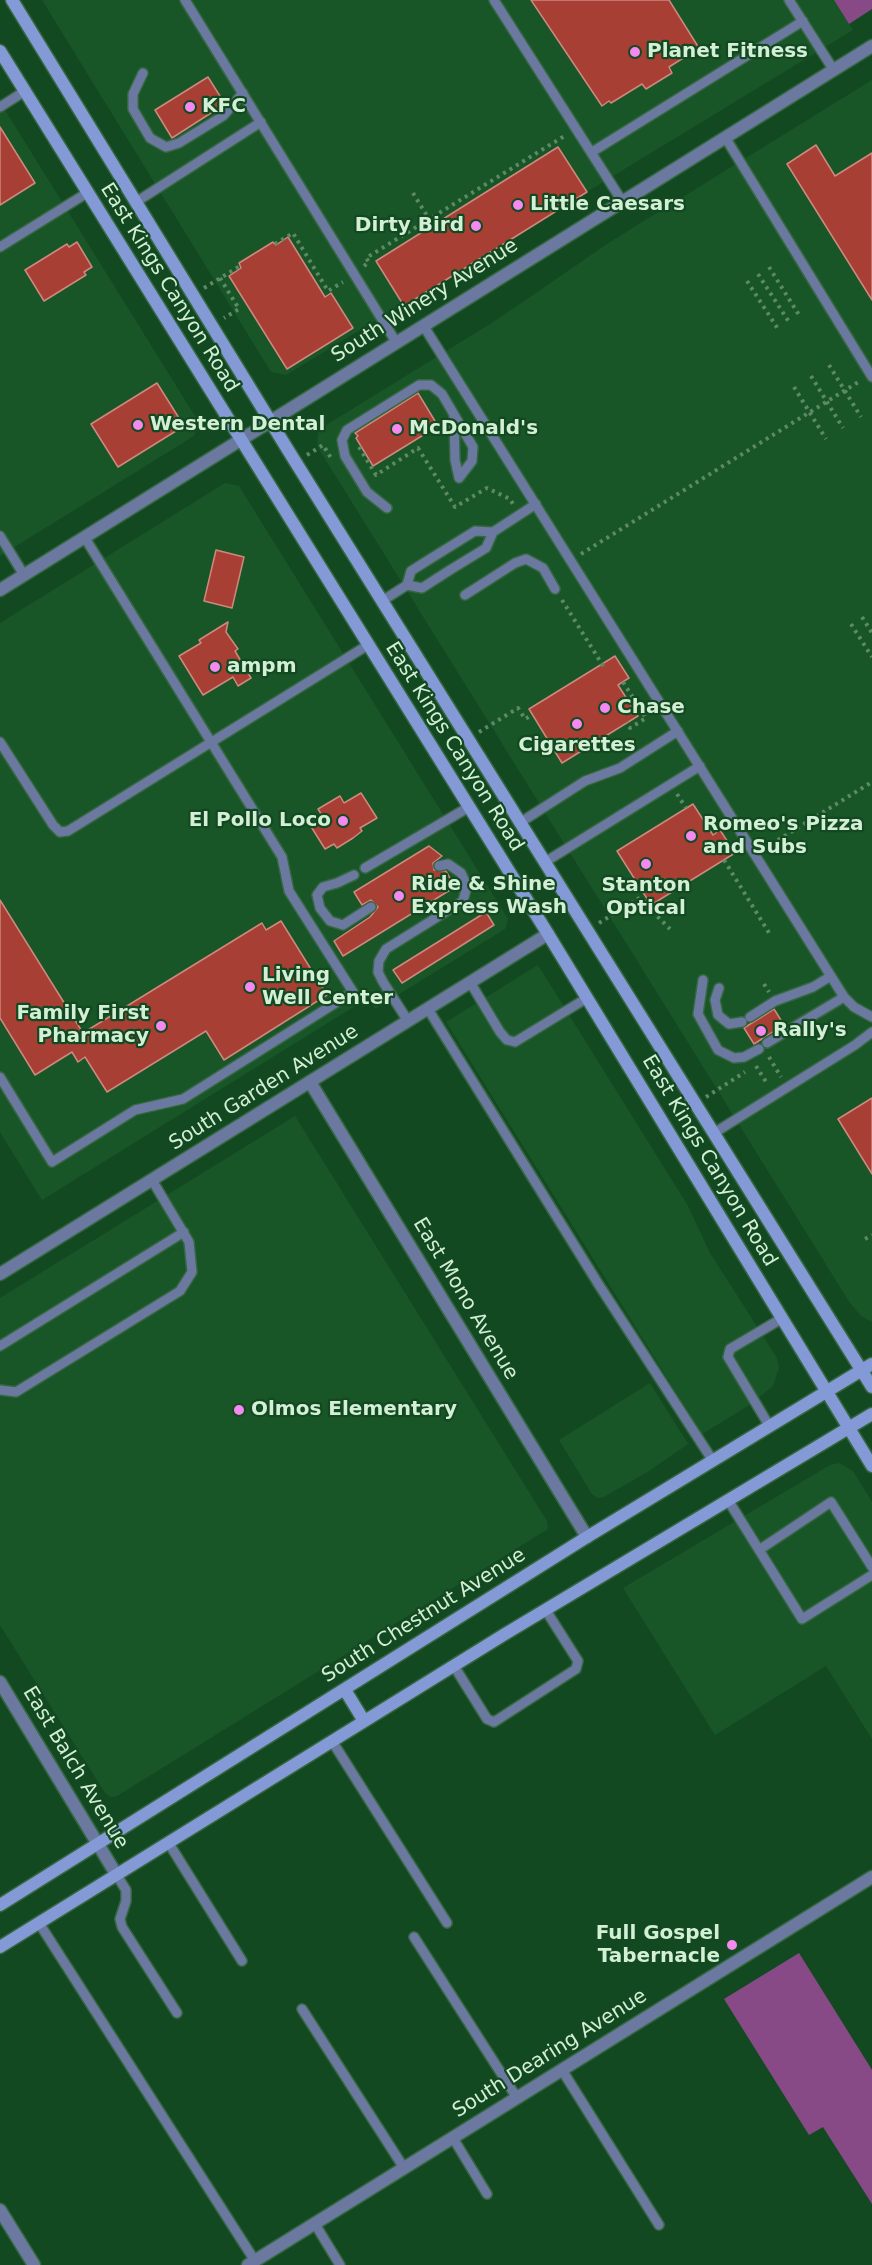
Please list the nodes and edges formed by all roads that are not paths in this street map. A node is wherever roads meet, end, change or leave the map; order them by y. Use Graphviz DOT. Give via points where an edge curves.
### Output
graph roads {
  1 [pos="12,0"];
  2 [pos="186,0"];
  3 [pos="494,0"];
  4 [pos="789,0"];
  5 [pos="803,21"];
  6 [pos="872,46"];
  7 [pos="0,51"];
  8 [pos="833,69"];
  9 [pos="144,73"];
  10 [pos="25,92"];
  11 [pos="243,93"];
  12 [pos="0,107"];
  13 [pos="261,122"];
  14 [pos="725,137"];
  15 [pos="592,152"];
  16 [pos="87,193"];
  17 [pos="622,201"];
  18 [pos="136,202"];
  19 [pos="0,247"];
  20 [pos="423,325"];
  21 [pos="396,342"];
  22 [pos="871,376"];
  23 [pos="454,414"];
  24 [pos="270,421"];
  25 [pos="239,440"];
  26 [pos="536,504"];
  27 [pos="387,508"];
  28 [pos="493,532"];
  29 [pos="0,536"];
  30 [pos="85,538"];
  31 [pos="24,575"];
  32 [pos="407,585"];
  33 [pos="555,589"];
  34 [pos="0,590"];
  35 [pos="465,595"];
  36 [pos="382,601"];
  37 [pos="368,645"];
  38 [pos="678,731"];
  39 [pos="0,742"];
  40 [pos="212,742"];
  41 [pos="700,766"];
  42 [pos="469,807"];
  43 [pos="520,822"];
  44 [pos="545,862"];
  45 [pos="439,866"];
  46 [pos="365,868"];
  47 [pos="354,875"];
  48 [pos="371,907"];
  49 [pos="548,934"];
  50 [pos="831,976"];
  51 [pos="703,980"];
  52 [pos="470,982"];
  53 [pos="719,988"];
  54 [pos="844,997"];
  55 [pos="587,998"];
  56 [pos="428,1009"];
  57 [pos="872,1017"];
  58 [pos="408,1021"];
  59 [pos="872,1032"];
  60 [pos="0,1077"];
  61 [pos="310,1082"];
  62 [pos="714,1133"];
  63 [pos="152,1180"];
  64 [pos="184,1232"];
  65 [pos="0,1274"];
  66 [pos="781,1319"];
  67 [pos="0,1346"];
  68 [pos="867,1367"];
  69 [pos="872,1387"];
  70 [pos="0,1390"];
  71 [pos="826,1392"];
  72 [pos="872,1414"];
  73 [pos="770,1427"];
  74 [pos="848,1428"];
  75 [pos="713,1461"];
  76 [pos="872,1466"];
  77 [pos="728,1500"];
  78 [pos="587,1537"];
  79 [pos="759,1550"];
  80 [pos="872,1567"];
  81 [pos="872,1575"];
  82 [pos="545,1609"];
  83 [pos="454,1666"];
  84 [pos="0,1682"];
  85 [pos="345,1690"];
  86 [pos="364,1721"];
  87 [pos="332,1741"];
  88 [pos="168,1842"];
  89 [pos="98,1844"];
  90 [pos="116,1874"];
  91 [pos="872,1877"];
  92 [pos="0,1905"];
  93 [pos="39,1923"];
  94 [pos="447,1923"];
  95 [pos="414,1936"];
  96 [pos="0,1947"];
  97 [pos="242,1961"];
  98 [pos="302,2008"];
  99 [pos="177,2013"];
  100 [pos="562,2070"];
  101 [pos="517,2098"];
  102 [pos="453,2138"];
  103 [pos="404,2168"];
  104 [pos="487,2194"];
  105 [pos="0,2210"];
  106 [pos="315,2224"];
  107 [pos="659,2225"];
  108 [pos="252,2263"];
  109 [pos="34,2265"];
  110 [pos="340,2265"];
  1 -- 18 [label="main road, East Kings Canyon Road"];
  2 -- 11 [label="lane"];
  3 -- 15 [label="lane"];
  4 -- 5 [label="lane"];
  5 -- 8 [label="lane"];
  5 -- 15 [label="lane"];
  6 -- 8 [label="street, South Winery Avenue"];
  7 -- 10 [label="main road, East Kings Canyon Road"];
  8 -- 14 [label="street, South Winery Avenue"];
  9 -- 11 [label="lane" via="133,94 133,110 150,138 166,147 223,116"];
  10 -- 12 [label="lane"];
  10 -- 16 [label="main road, East Kings Canyon Road"];
  11 -- 13 [label="lane"];
  13 -- 18 [label="lane"];
  13 -- 21 [label="lane"];
  14 -- 17 [label="street, South Winery Avenue"];
  14 -- 22 [label="lane"];
  15 -- 17 [label="lane"];
  16 -- 19 [label="lane"];
  16 -- 25 [label="main road, East Kings Canyon Road"];
  17 -- 20 [label="street, South Winery Avenue"];
  18 -- 24 [label="main road, East Kings Canyon Road"];
  20 -- 21 [label="street, South Winery Avenue"];
  20 -- 26 [label="lane"];
  21 -- 24 [label="street, South Winery Avenue"];
  23 -- 23 [label="lane" via="473,447 472,461 459,478"];
  23 -- 27 [label="lane" via="435,387 419,385 348,430 342,440 345,456 367,492"];
  24 -- 25 [label="street, South Winery Avenue"];
  24 -- 36 [label="main road, East Kings Canyon Road"];
  25 -- 30 [label="street, South Winery Avenue"];
  25 -- 37 [label="main road, East Kings Canyon Road"];
  26 -- 28 [label="lane"];
  26 -- 38 [label="lane"];
  28 -- 32 [label="lane" via="475,531 411,571"];
  28 -- 32 [label="lane" via="486,548 422,588"];
  29 -- 31 [label="lane"];
  30 -- 31 [label="street, South Winery Avenue"];
  30 -- 40 [label="lane"];
  31 -- 34 [label="street, South Winery Avenue"];
  32 -- 36 [label="lane"];
  33 -- 35 [label="lane" via="543,568 526,559"];
  36 -- 43 [label="main road, East Kings Canyon Road"];
  37 -- 40 [label="lane"];
  37 -- 42 [label="main road, East Kings Canyon Road"];
  38 -- 41 [label="lane"];
  38 -- 43 [label="lane" via="620,768 585,781"];
  39 -- 40 [label="lane" via="60,832 75,828"];
  40 -- 60 [label="lane" via="282,857 290,891 353,992 183,1099 135,1110 52,1162"];
  41 -- 44 [label="lane"];
  41 -- 50 [label="lane"];
  42 -- 46 [label="lane"];
  42 -- 49 [label="main road, East Kings Canyon Road"];
  43 -- 44 [label="main road, East Kings Canyon Road"];
  44 -- 62 [label="main road, East Kings Canyon Road"];
  45 -- 58 [label="lane" via="455,867 465,879 463,901 386,949 379,961 378,972"];
  47 -- 48 [label="lane" via="323,887 317,895 320,908 330,921 343,925"];
  49 -- 52 [label="street, South Garden Avenue"];
  49 -- 55 [label="main road, East Kings Canyon Road"];
  50 -- 53 [label="lane" via="729,1024 718,1015 715,1000"];
  50 -- 54 [label="lane"];
  51 -- 54 [label="lane" via="698,1014 718,1050 734,1058 762,1050"];
  52 -- 55 [label="lane" via="500,1032 515,1042"];
  52 -- 56 [label="street, South Garden Avenue"];
  54 -- 57 [label="lane"];
  55 -- 66 [label="main road, East Kings Canyon Road"];
  56 -- 58 [label="street, South Garden Avenue"];
  56 -- 75 [label="lane"];
  58 -- 61 [label="street, South Garden Avenue"];
  59 -- 62 [label="lane"];
  61 -- 63 [label="street, South Garden Avenue"];
  61 -- 78 [label="street, East Mono Avenue"];
  62 -- 68 [label="main road, East Kings Canyon Road"];
  63 -- 64 [label="lane"];
  63 -- 65 [label="street, South Garden Avenue"];
  64 -- 67 [label="lane"];
  64 -- 70 [label="lane" via="192,1272 180,1291 16,1392"];
  66 -- 71 [label="main road, East Kings Canyon Road"];
  66 -- 73 [label="lane" via="730,1349 728,1357"];
  68 -- 69 [label="main road, East Kings Canyon Road"];
  68 -- 71 [label="main road, South Chestnut Avenue"];
  71 -- 73 [label="main road, South Chestnut Avenue"];
  71 -- 74 [label="main road, East Kings Canyon Road"];
  72 -- 74 [label="main road"];
  73 -- 75 [label="main road, South Chestnut Avenue"];
  74 -- 76 [label="main road, East Kings Canyon Road"];
  74 -- 77 [label="main road"];
  75 -- 78 [label="main road, South Chestnut Avenue"];
  77 -- 79 [label="lane"];
  77 -- 82 [label="main road"];
  78 -- 85 [label="main road, South Chestnut Avenue"];
  79 -- 80 [label="lane" via="831,1502"];
  79 -- 81 [label="lane" via="802,1619"];
  82 -- 83 [label="main road"];
  82 -- 83 [label="lane" via="578,1661 576,1669 494,1722 487,1719"];
  83 -- 86 [label="main road"];
  84 -- 89 [label="street, East Balch Avenue"];
  85 -- 86 [label="main road"];
  85 -- 89 [label="main road, South Chestnut Avenue"];
  86 -- 87 [label="main road"];
  87 -- 88 [label="main road"];
  87 -- 94 [label="lane"];
  88 -- 90 [label="main road"];
  88 -- 97 [label="lane"];
  89 -- 90 [label="street, East Balch Avenue"];
  89 -- 92 [label="main road, South Chestnut Avenue"];
  90 -- 93 [label="main road"];
  90 -- 99 [label="lane" via="126,1890 122,1927"];
  91 -- 100 [label="street, South Dearing Avenue"];
  93 -- 96 [label="main road"];
  93 -- 108 [label="lane"];
  95 -- 101 [label="lane"];
  98 -- 103 [label="lane"];
  100 -- 101 [label="street, South Dearing Avenue"];
  100 -- 107 [label="lane"];
  101 -- 102 [label="street, South Dearing Avenue"];
  102 -- 103 [label="street, South Dearing Avenue"];
  102 -- 104 [label="lane"];
  103 -- 106 [label="street, South Dearing Avenue"];
  105 -- 109 [label="street"];
  106 -- 108 [label="street, South Dearing Avenue"];
  106 -- 110 [label="lane"];
}
